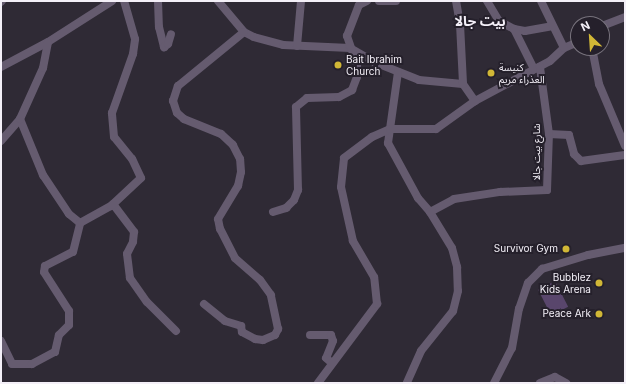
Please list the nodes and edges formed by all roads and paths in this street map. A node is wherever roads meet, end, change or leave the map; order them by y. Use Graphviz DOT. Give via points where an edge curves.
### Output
graph roads {
  1 [pos="112,1"];
  2 [pos="124,1"];
  3 [pos="158,1"];
  4 [pos="218,1"];
  5 [pos="301,1"];
  6 [pos="366,1"];
  7 [pos="379,1"];
  8 [pos="396,1"];
  9 [pos="456,1"];
  10 [pos="487,1"];
  11 [pos="542,1"];
  12 [pos="625,16"];
  13 [pos="610,23"];
  14 [pos="552,26"];
  15 [pos="514,28"];
  16 [pos="244,32"];
  17 [pos="171,34"];
  18 [pos="48,42"];
  19 [pos="570,45"];
  20 [pos="297,46"];
  21 [pos="350,48"];
  22 [pos="564,48"];
  23 [pos="594,56"];
  24 [pos="1,66"];
  25 [pos="537,68"];
  26 [pos="398,72"];
  27 [pos="463,84"];
  28 [pos="475,102"];
  29 [pos="20,119"];
  30 [pos="390,129"];
  31 [pos="549,134"];
  32 [pos="1,140"];
  33 [pos="625,146"];
  34 [pos="625,155"];
  35 [pos="113,204"];
  36 [pos="274,212"];
  37 [pos="430,212"];
  38 [pos="80,223"];
  39 [pos="625,248"];
  40 [pos="204,304"];
  41 [pos="176,331"];
  42 [pos="310,335"];
  43 [pos="1,341"];
  44 [pos="332,363"];
  45 [pos="497,382"];
  46 [pos="318,383"];
  47 [pos="407,383"];
  48 [pos="540,383"];
  49 [pos="566,383"];
  1 -- 18 [label="street"];
  2 -- 35 [label="street" via="135,39 131,60 112,113 114,137 132,159 141,178"];
  3 -- 17 [label="street" via="159,27 164,47 168,44"];
  4 -- 16 [label="street"];
  5 -- 20 [label="street"];
  6 -- 21 [label="street" via="359,5 347,36"];
  7 -- 8 [label="street"];
  9 -- 27 [label="street" via="460,24"];
  10 -- 15 [label="street" via="499,21"];
  11 -- 14 [label="street"];
  12 -- 13 [label="street"];
  14 -- 15 [label="street" via="525,31"];
  14 -- 22 [label="street"];
  15 -- 25 [label="street, شارع بيت جالا"];
  16 -- 20 [label="street" via="282,45"];
  16 -- 40 [label="street" via="178,86 173,101 177,113 184,119 221,134 233,145 240,160 238,186 218,219 220,229 235,258 260,280 271,295 278,329 275,335 263,340 255,339 242,332 241,326 225,321"];
  18 -- 24 [label="street"];
  18 -- 29 [label="street" via="43,68"];
  19 -- 22 [label="street"];
  20 -- 21 [label="street"];
  21 -- 26 [label="street"];
  21 -- 36 [label="street" via="357,65 357,78 352,90 339,97 307,98 296,107 298,190 294,200 286,208"];
  22 -- 25 [label="street"];
  23 -- 33 [label="street" via="599,84"];
  25 -- 28 [label="street"];
  25 -- 31 [label="street, شارع بيت جالا"];
  26 -- 27 [label="street" via="419,80"];
  26 -- 30 [label="street"];
  27 -- 28 [label="street"];
  28 -- 30 [label="street" via="436,129"];
  29 -- 32 [label="street"];
  29 -- 38 [label="street" via="43,175 69,214"];
  30 -- 37 [label="street" via="388,143 418,198"];
  30 -- 44 [label="street" via="372,137 344,158 341,187 353,241 374,277 377,304"];
  31 -- 34 [label="street" via="569,136 574,154 581,161"];
  31 -- 37 [label="street, شارع بيت جالا" via="547,190 500,192 454,198"];
  35 -- 38 [label="street"];
  35 -- 41 [label="street" via="134,232 133,242 127,254 130,278 147,302"];
  37 -- 47 [label="street" via="452,248 457,267 458,291 453,311 421,351"];
  38 -- 43 [label="street" via="73,252 45,266 44,272 68,311 69,325 59,335 55,352 32,364 12,364"];
  39 -- 45 [label="street" via="588,254 542,269 528,283 519,309 512,348"];
  42 -- 44 [label="street" via="331,335 333,341 326,358"];
  44 -- 46 [label="street"];
  48 -- 49 [label="street" via="555,377"];
}
